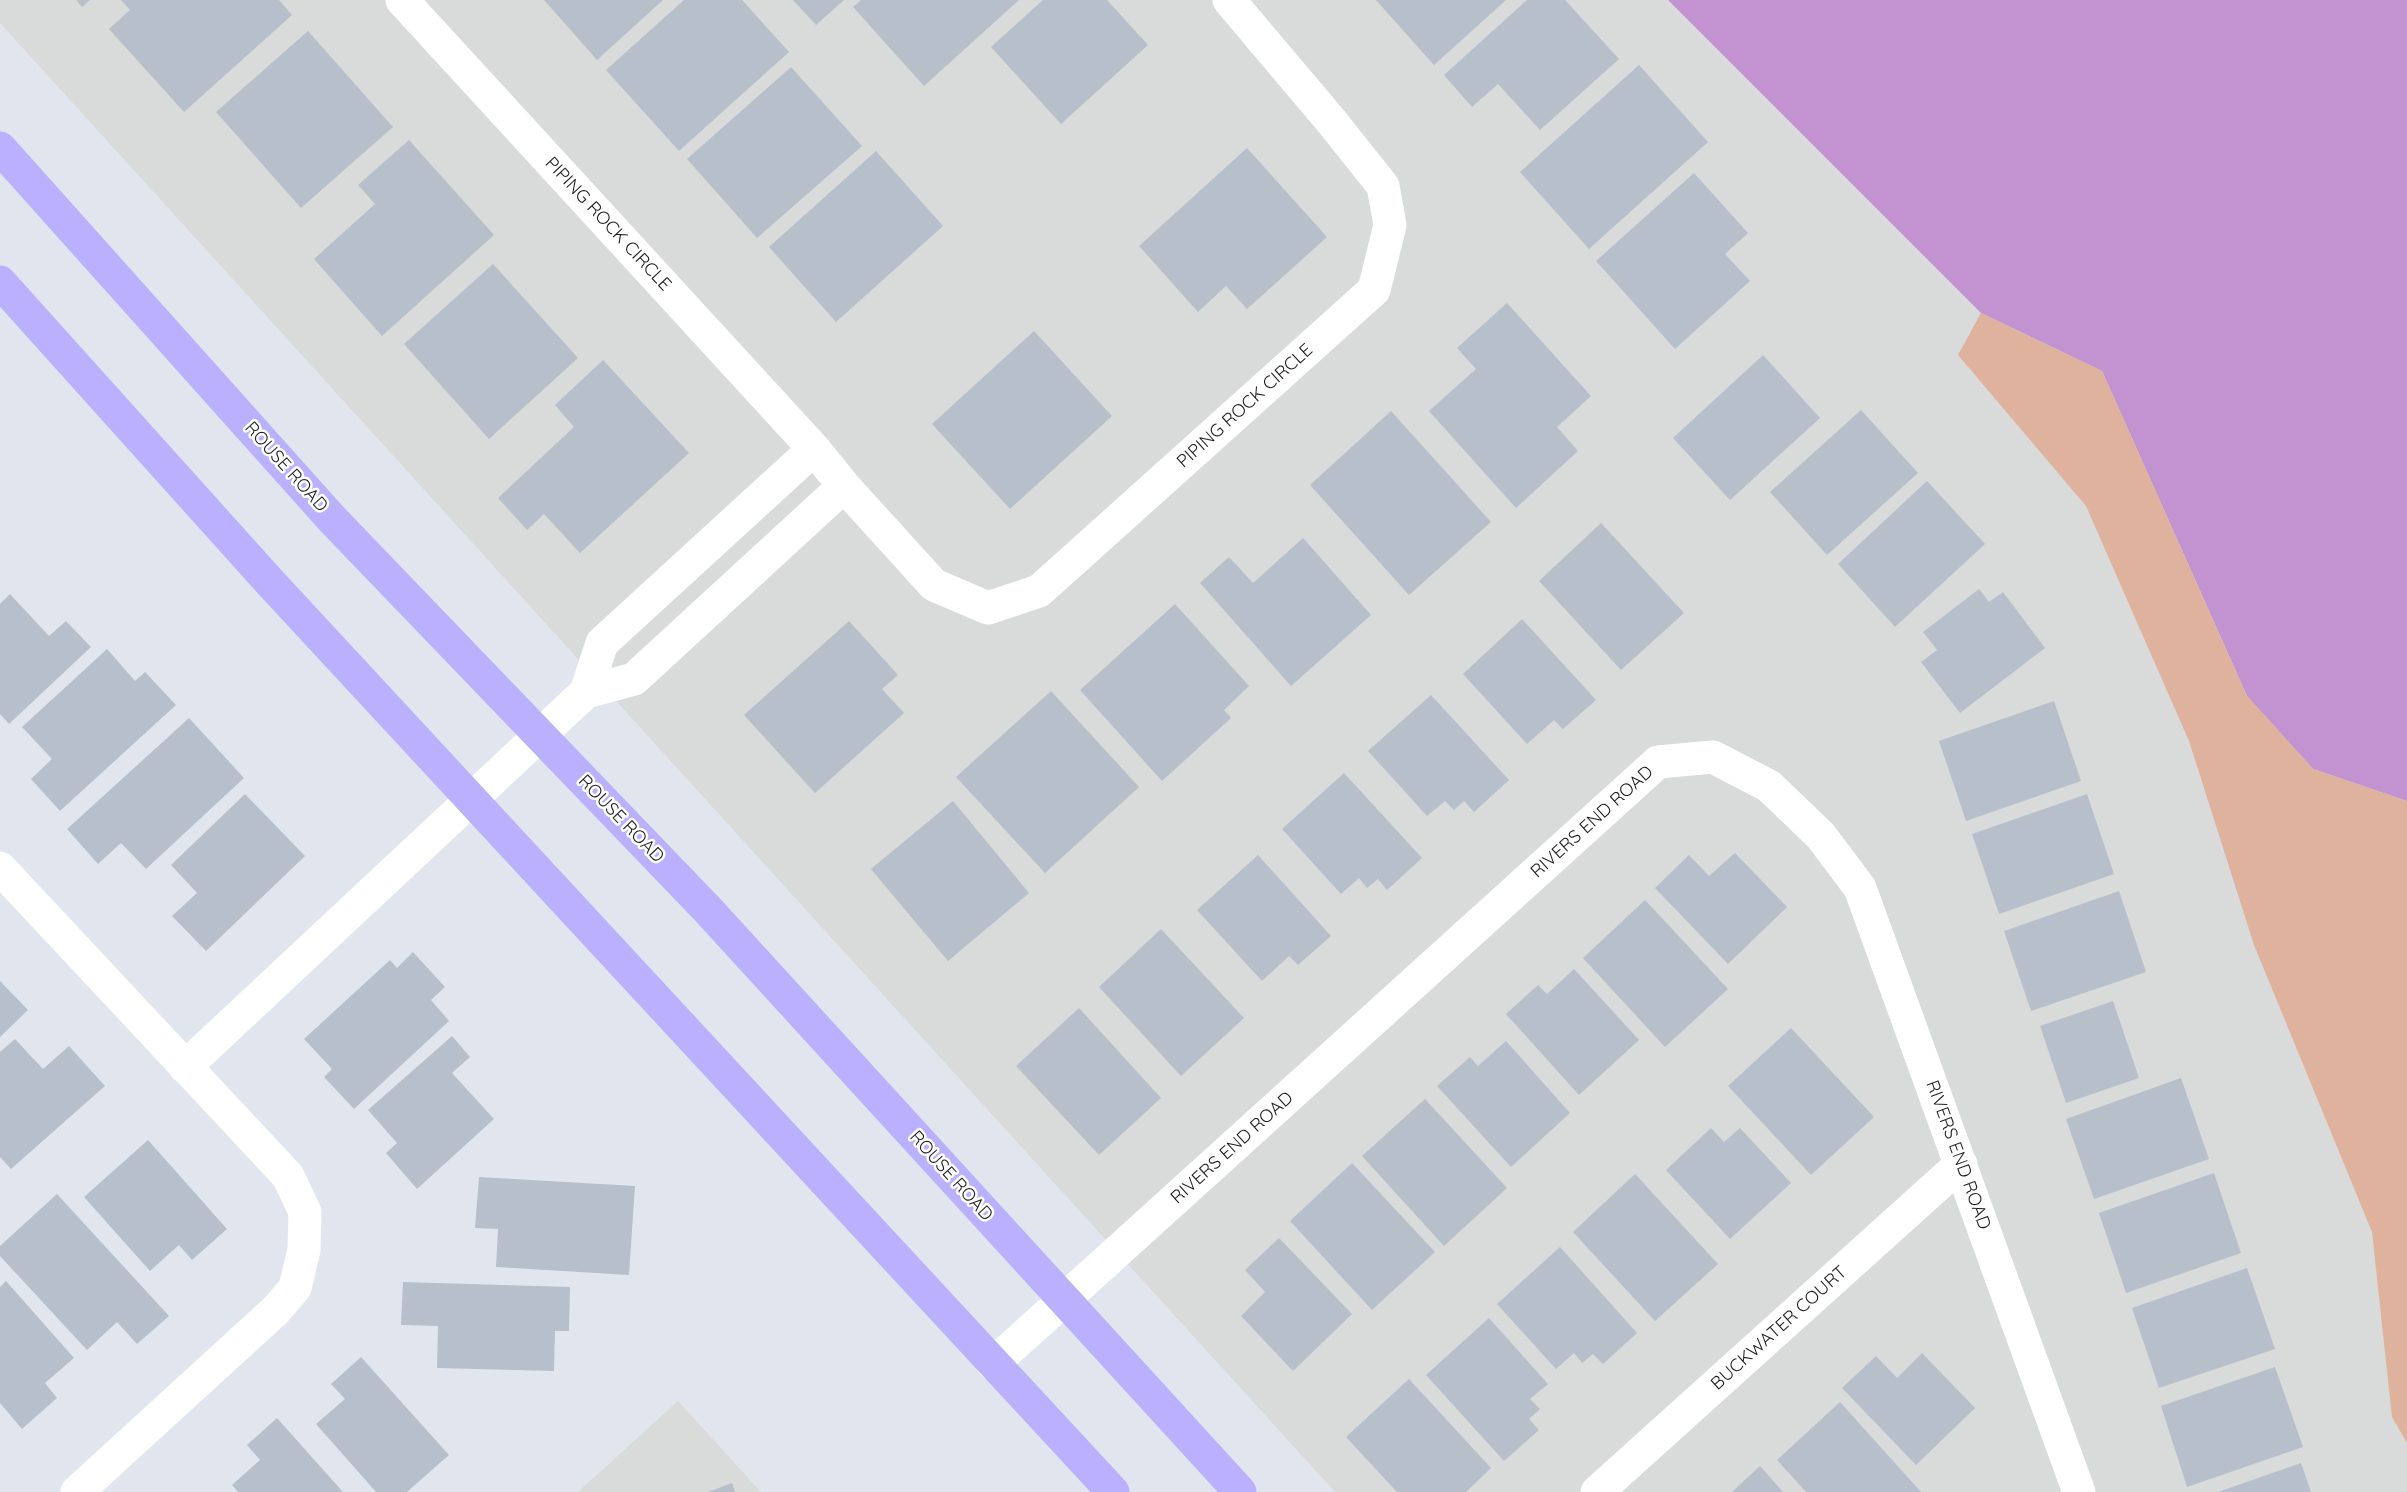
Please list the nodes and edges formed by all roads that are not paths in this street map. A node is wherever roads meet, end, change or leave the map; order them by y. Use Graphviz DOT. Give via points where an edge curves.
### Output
graph roads {
  1 [pos="402,0"];
  2 [pos="1229,0"];
  3 [pos="0,148"];
  4 [pos="0,282"];
  5 [pos="814,449"];
  6 [pos="844,486"];
  7 [pos="700,552"];
  8 [pos="731,589"];
  9 [pos="586,692"];
  10 [pos="540,735"];
  11 [pos="471,799"];
  12 [pos="0,868"];
  13 [pos="185,1067"];
  14 [pos="1961,1164"];
  15 [pos="1064,1299"];
  16 [pos="993,1364"];
  17 [pos="77,1492"];
  18 [pos="1113,1492"];
  19 [pos="1240,1492"];
  20 [pos="1597,1492"];
  21 [pos="2079,1492"];
  1 -- 5 [label="street, PIPING ROCK CIRCLE"];
  2 -- 6 [label="street, PIPING ROCK CIRCLE" via="1383,186 1390,225 1374,290 1040,591 988,608 934,585"];
  3 -- 10 [label="street, ROUSE ROAD" via="332,519"];
  4 -- 11 [label="street"];
  5 -- 6 [label="street, PIPING ROCK CIRCLE"];
  5 -- 7 [label="street"];
  6 -- 8 [label="street"];
  7 -- 8 [label="street"];
  7 -- 9 [label="street" via="602,643"];
  8 -- 9 [label="street" via="634,679"];
  9 -- 10 [label="street"];
  10 -- 11 [label="street"];
  10 -- 15 [label="street, ROUSE ROAD" via="708,910"];
  11 -- 13 [label="street"];
  11 -- 16 [label="street"];
  12 -- 13 [label="street"];
  13 -- 17 [label="street" via="288,1176 305,1212 304,1250 295,1288 275,1311"];
  14 -- 15 [label="street, RIVERS END ROAD" via="1860,888 1821,836 1769,786 1713,757 1658,762"];
  14 -- 20 [label="street, BUCKWATER COURT"];
  14 -- 21 [label="street, RIVERS END ROAD"];
  15 -- 16 [label="street, RIVERS END ROAD"];
  15 -- 19 [label="street, ROUSE ROAD"];
  16 -- 18 [label="street"];
}
